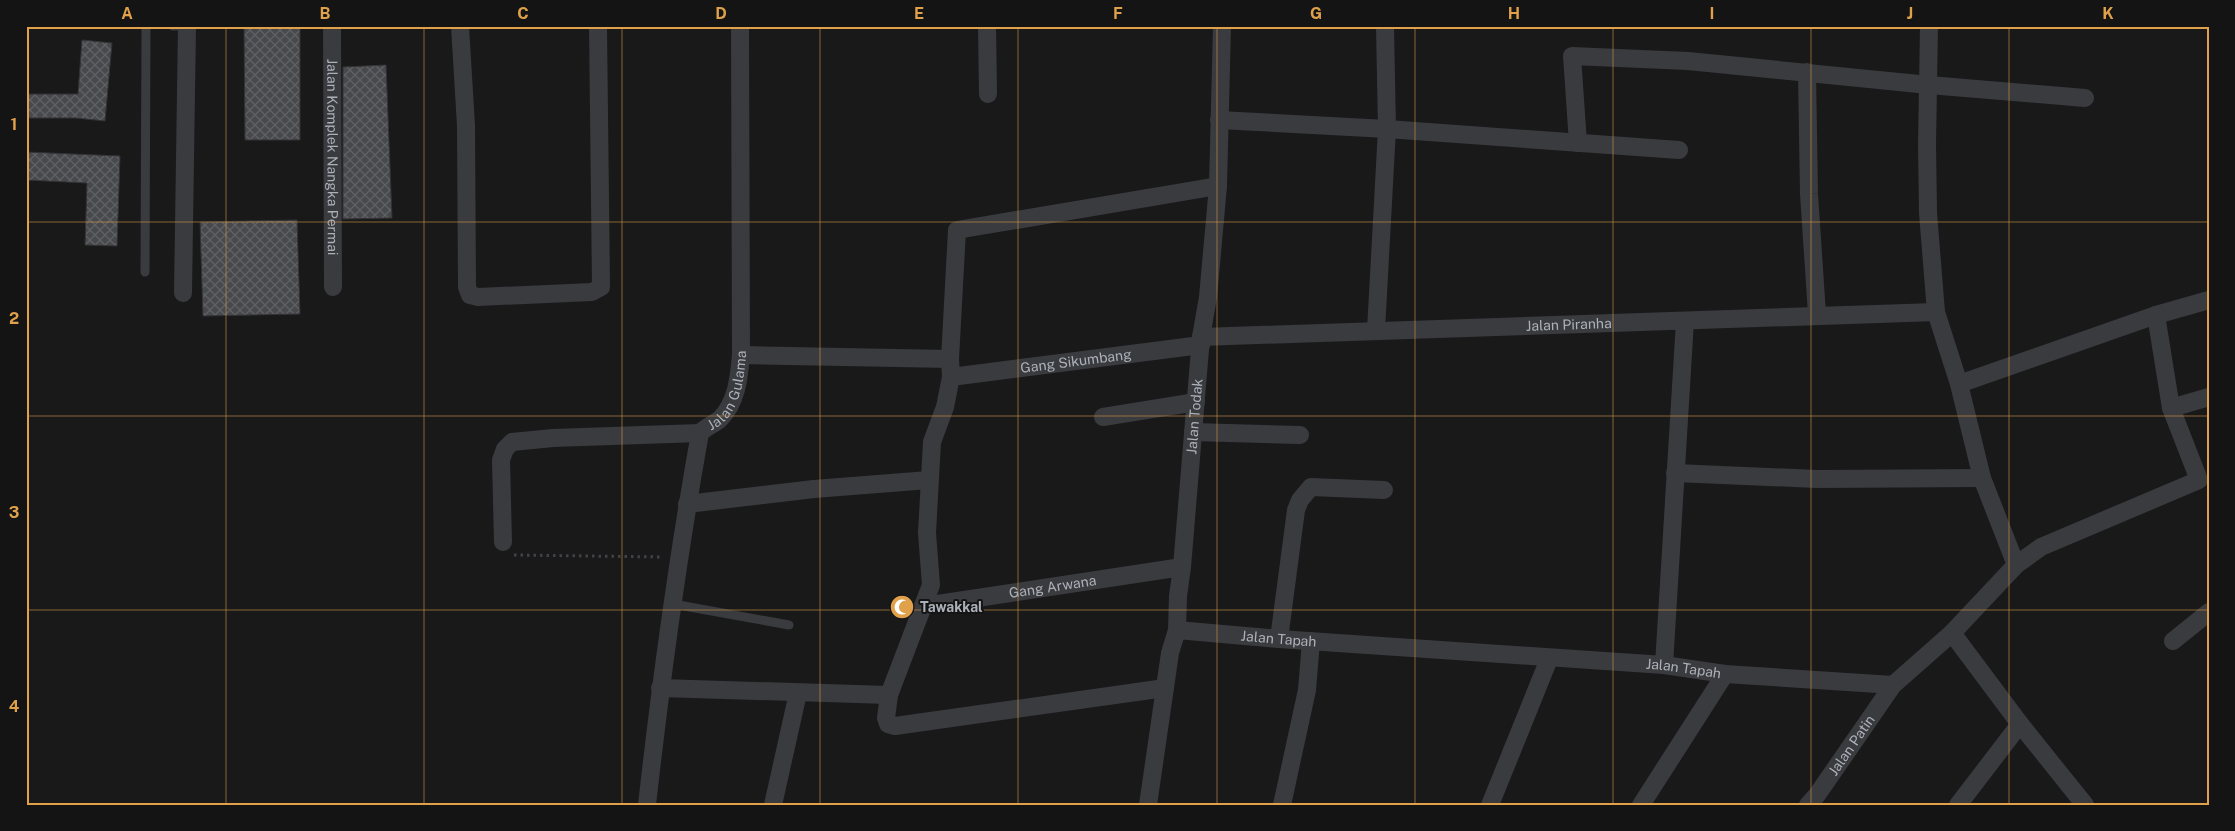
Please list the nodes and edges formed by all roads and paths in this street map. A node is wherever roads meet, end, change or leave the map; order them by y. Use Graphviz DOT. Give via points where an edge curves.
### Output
graph roads {
  1 [pos="146,26"];
  2 [pos="175,26"];
  3 [pos="186,26"];
  4 [pos="332,26"];
  5 [pos="460,26"];
  6 [pos="598,26"];
  7 [pos="740,26"];
  8 [pos="987,26"];
  9 [pos="1222,26"];
  10 [pos="1386,26"];
  11 [pos="1929,26"];
  12 [pos="1808,72"];
  13 [pos="1929,85"];
  14 [pos="988,94"];
  15 [pos="2085,98"];
  16 [pos="1219,120"];
  17 [pos="1386,129"];
  18 [pos="1578,143"];
  19 [pos="1679,150"];
  20 [pos="1218,186"];
  21 [pos="145,272"];
  22 [pos="333,287"];
  23 [pos="183,293"];
  24 [pos="2209,300"];
  25 [pos="1936,312"];
  26 [pos="1817,314"];
  27 [pos="2156,315"];
  28 [pos="1685,321"];
  29 [pos="1376,330"];
  30 [pos="1201,341"];
  31 [pos="740,355"];
  32 [pos="950,360"];
  33 [pos="951,377"];
  34 [pos="1959,384"];
  35 [pos="2209,397"];
  36 [pos="1196,402"];
  37 [pos="2171,408"];
  38 [pos="1103,417"];
  39 [pos="1193,432"];
  40 [pos="700,433"];
  41 [pos="1300,435"];
  42 [pos="1676,474"];
  43 [pos="1982,478"];
  44 [pos="929,480"];
  45 [pos="1384,490"];
  46 [pos="687,504"];
  47 [pos="503,542"];
  48 [pos="681,557"];
  49 [pos="2016,565"];
  50 [pos="1182,567"];
  51 [pos="674,604"];
  52 [pos="924,606"];
  53 [pos="2209,612"];
  54 [pos="789,625"];
  55 [pos="1177,630"];
  56 [pos="1952,633"];
  57 [pos="1279,639"];
  58 [pos="1311,641"];
  59 [pos="2173,641"];
  60 [pos="1548,659"];
  61 [pos="1664,666"];
  62 [pos="1725,674"];
  63 [pos="1893,685"];
  64 [pos="660,688"];
  65 [pos="1165,688"];
  66 [pos="798,693"];
  67 [pos="889,695"];
  68 [pos="2020,724"];
  69 [pos="648,805"];
  70 [pos="773,805"];
  71 [pos="1148,805"];
  72 [pos="1282,805"];
  73 [pos="1490,805"];
  74 [pos="1641,805"];
  75 [pos="1808,805"];
  76 [pos="1958,805"];
  77 [pos="2085,805"];
  1 -- 21 [label="lane"];
  2 -- 3 [label="street"];
  3 -- 23 [label="street"];
  4 -- 22 [label="street, Jalan Komplek Nangka Permai"];
  5 -- 6 [label="street" via="466,126 467,287 470,295 478,297 592,292 601,287"];
  7 -- 31 [label="street, Jalan Gulama"];
  8 -- 14 [label="street"];
  9 -- 16 [label="street, Jalan Todak"];
  10 -- 17 [label="street"];
  11 -- 13 [label="street"];
  12 -- 13 [label="street"];
  12 -- 18 [label="street" via="1688,61 1572,56"];
  12 -- 26 [label="street" via="1809,194"];
  13 -- 15 [label="street"];
  13 -- 25 [label="street" via="1928,213"];
  16 -- 17 [label="street"];
  16 -- 20 [label="street, Jalan Todak"];
  17 -- 18 [label="street"];
  17 -- 29 [label="street"];
  18 -- 19 [label="street"];
  20 -- 30 [label="street, Jalan Todak"];
  20 -- 32 [label="street" via="957,230"];
  24 -- 27 [label="street"];
  25 -- 26 [label="street, Jalan Piranha"];
  25 -- 34 [label="street"];
  26 -- 28 [label="street, Jalan Piranha"];
  27 -- 34 [label="street"];
  27 -- 37 [label="street"];
  28 -- 29 [label="street, Jalan Piranha"];
  28 -- 42 [label="street"];
  29 -- 30 [label="street, Jalan Piranha"];
  30 -- 33 [label="street, Gang Sikumbang"];
  30 -- 36 [label="street, Jalan Todak"];
  31 -- 32 [label="street"];
  31 -- 40 [label="street, Jalan Gulama" via="739,384 729,406 720,418"];
  32 -- 33 [label="street"];
  33 -- 44 [label="street" via="945,407 932,442"];
  34 -- 43 [label="street"];
  35 -- 37 [label="street"];
  36 -- 38 [label="street"];
  36 -- 39 [label="street, Jalan Todak"];
  37 -- 49 [label="street" via="2199,480 2041,547"];
  39 -- 41 [label="street"];
  39 -- 50 [label="street, Jalan Todak"];
  40 -- 46 [label="street, Jalan Gulama"];
  40 -- 47 [label="street" via="512,442 501,460"];
  42 -- 43 [label="street" via="1817,479"];
  42 -- 61 [label="street"];
  43 -- 49 [label="street"];
  44 -- 46 [label="street"];
  44 -- 52 [label="street" via="927,533 931,585"];
  45 -- 57 [label="street" via="1311,487 1300,500"];
  46 -- 48 [label="street, Jalan Gulama"];
  47 -- 48 [label="path" via="505,550 514,555"];
  48 -- 51 [label="street, Jalan Gulama"];
  49 -- 56 [label="street"];
  50 -- 52 [label="street, Gang Arwana"];
  50 -- 55 [label="street, Jalan Todak"];
  51 -- 54 [label="lane"];
  51 -- 64 [label="street, Jalan Gulama"];
  52 -- 67 [label="street"];
  53 -- 59 [label="street"];
  55 -- 57 [label="street, Jalan Tapah"];
  55 -- 65 [label="street, Jalan Todak"];
  56 -- 63 [label="street"];
  56 -- 68 [label="street"];
  57 -- 58 [label="street, Jalan Tapah"];
  58 -- 60 [label="street, Jalan Tapah"];
  58 -- 72 [label="street" via="1307,690"];
  60 -- 61 [label="street, Jalan Tapah"];
  60 -- 73 [label="street"];
  61 -- 62 [label="street, Jalan Tapah"];
  62 -- 63 [label="street, Jalan Tapah"];
  62 -- 74 [label="street"];
  63 -- 75 [label="street, Jalan Patin"];
  64 -- 66 [label="street"];
  64 -- 69 [label="street, Jalan Gulama"];
  65 -- 67 [label="street" via="894,726 888,724 886,718"];
  65 -- 71 [label="street, Jalan Todak"];
  66 -- 67 [label="street"];
  66 -- 70 [label="street"];
  68 -- 76 [label="street"];
  68 -- 77 [label="street"];
}
